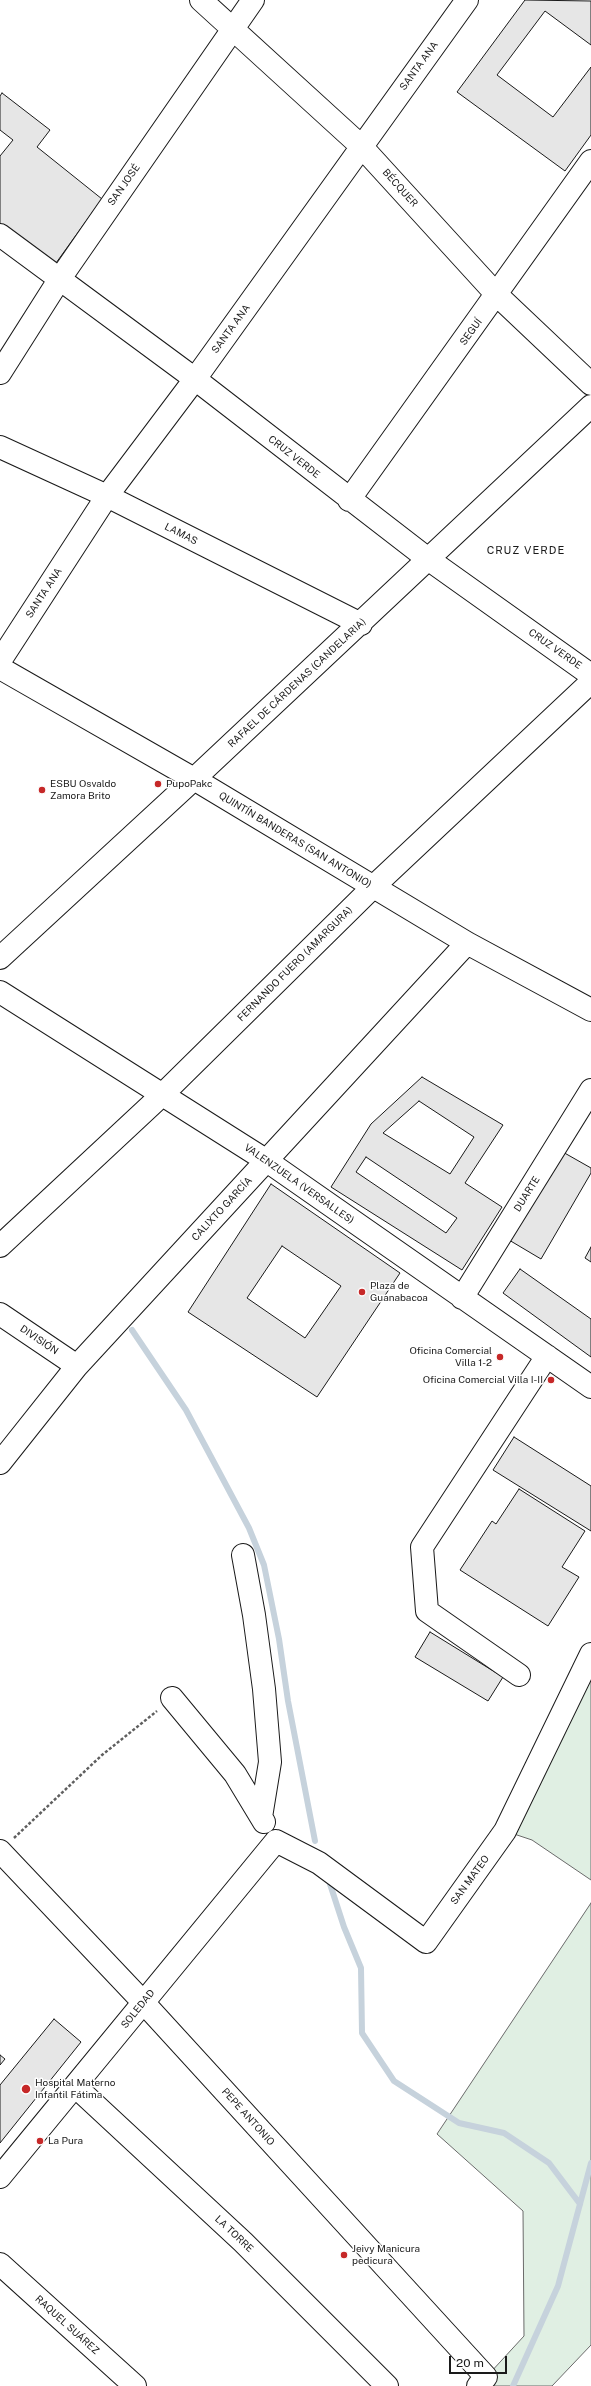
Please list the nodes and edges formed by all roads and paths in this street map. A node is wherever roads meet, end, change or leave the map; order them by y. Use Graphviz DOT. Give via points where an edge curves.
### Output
graph roads {
  1 [pos="200,0"];
  2 [pos="253,0"];
  3 [pos="467,0"];
  4 [pos="232,29"];
  5 [pos="361,146"];
  6 [pos="591,162"];
  7 [pos="0,235"];
  8 [pos="59,280"];
  9 [pos="497,295"];
  10 [pos="0,373"];
  11 [pos="195,379"];
  12 [pos="591,384"];
  13 [pos="591,406"];
  14 [pos="0,447"];
  15 [pos="107,496"];
  16 [pos="349,500"];
  17 [pos="428,559"];
  18 [pos="361,624"];
  19 [pos="0,661"];
  20 [pos="0,668"];
  21 [pos="591,675"];
  22 [pos="591,682"];
  23 [pos="194,779"];
  24 [pos="373,887"];
  25 [pos="467,943"];
  26 [pos="0,958"];
  27 [pos="0,992"];
  28 [pos="591,1010"];
  29 [pos="591,1090"];
  30 [pos="163,1094"];
  31 [pos="267,1161"];
  32 [pos="0,1246"];
  33 [pos="462,1298"];
  34 [pos="0,1314"];
  35 [pos="547,1356"];
  36 [pos="77,1366"];
  37 [pos="591,1387"];
  38 [pos="0,1463"];
  39 [pos="243,1555"];
  40 [pos="591,1654"];
  41 [pos="518,1675"];
  42 [pos="172,1698"];
  43 [pos="261,1817"];
  44 [pos="276,1841"];
  45 [pos="6,1845"];
  46 [pos="143,2002"];
  47 [pos="76,2087"];
  48 [pos="0,2177"];
  49 [pos="0,2264"];
  50 [pos="135,2386"];
  51 [pos="387,2386"];
  52 [pos="478,2386"];
  1 -- 4 [label="street, BÉCQUER"];
  2 -- 4 [label="street, SAN JOSÉ"];
  3 -- 5 [label="street, SANTA ANA"];
  4 -- 5 [label="street, BÉCQUER"];
  4 -- 8 [label="street, SAN JOSÉ"];
  5 -- 9 [label="street, BÉCQUER"];
  5 -- 11 [label="street, SANTA ANA"];
  6 -- 9 [label="street, SEGUÍ"];
  7 -- 8 [label="street, CRUZ VERDE"];
  8 -- 10 [label="street, SAN JOSÉ"];
  8 -- 11 [label="street, CRUZ VERDE"];
  9 -- 12 [label="street, BÉCQUER"];
  9 -- 16 [label="street, SEGUÍ"];
  11 -- 15 [label="street, SANTA ANA"];
  11 -- 16 [label="street, CRUZ VERDE"];
  13 -- 17 [label="street, RAFAEL DE CÁRDENAS (CANDELARIA)"];
  14 -- 15 [label="street, LAMAS"];
  15 -- 18 [label="street, LAMAS"];
  15 -- 19 [label="street, SANTA ANA"];
  16 -- 17 [label="street, CRUZ VERDE"];
  17 -- 18 [label="street, RAFAEL DE CÁRDENAS (CANDELARIA)"];
  17 -- 21 [label="street, CRUZ VERDE"];
  18 -- 23 [label="street, RAFAEL DE CÁRDENAS (CANDELARIA)"];
  20 -- 23 [label="street, QUINTÍN BANDERAS (SAN ANTONIO)"];
  22 -- 24 [label="street, FERNANDO FUERO (AMARGURA)"];
  23 -- 24 [label="street, QUINTÍN BANDERAS (SAN ANTONIO)"];
  23 -- 26 [label="street, RAFAEL DE CÁRDENAS (CANDELARIA)"];
  24 -- 25 [label="street, QUINTÍN BANDERAS (SAN ANTONIO)"];
  24 -- 30 [label="street, FERNANDO FUERO (AMARGURA)"];
  25 -- 28 [label="street, QUINTÍN BANDERAS (SAN ANTONIO)"];
  25 -- 31 [label="street, CALIXTO GARCÍA"];
  27 -- 30 [label="street, VALENZUELA (VERSALLES)"];
  29 -- 33 [label="street, DUARTE"];
  30 -- 31 [label="street, VALENZUELA (VERSALLES)"];
  30 -- 32 [label="street, FERNANDO FUERO (AMARGURA)"];
  31 -- 33 [label="street, VALENZUELA (VERSALLES)"];
  31 -- 36 [label="street, CALIXTO GARCÍA"];
  33 -- 35 [label="street, VALENZUELA (VERSALLES)"];
  34 -- 36 [label="street, DIVISIÓN"];
  35 -- 37 [label="street, VALENZUELA (VERSALLES)"];
  35 -- 41 [label="street" via="422,1547 427,1610"];
  36 -- 38 [label="street, CALIXTO GARCÍA"];
  39 -- 43 [label="street" via="264,1689 270,1762"];
  40 -- 44 [label="street, SAN MATEO" via="505,1831 426,1942 319,1863"];
  42 -- 43 [label="street" via="235,1774"];
  42 -- 45 [label="path" via="102,1756"];
  43 -- 44 [label="street"];
  44 -- 46 [label="street, SOLEDAD"];
  45 -- 46 [label="street, PEPE ANTONIO"];
  46 -- 47 [label="street, SOLEDAD"];
  46 -- 52 [label="street, PEPE ANTONIO" via="486,2377"];
  47 -- 48 [label="street, SOLEDAD"];
  47 -- 51 [label="street, LA TORRE" via="243,2242"];
  49 -- 50 [label="street, RAQUEL SUÁREZ"];
}
